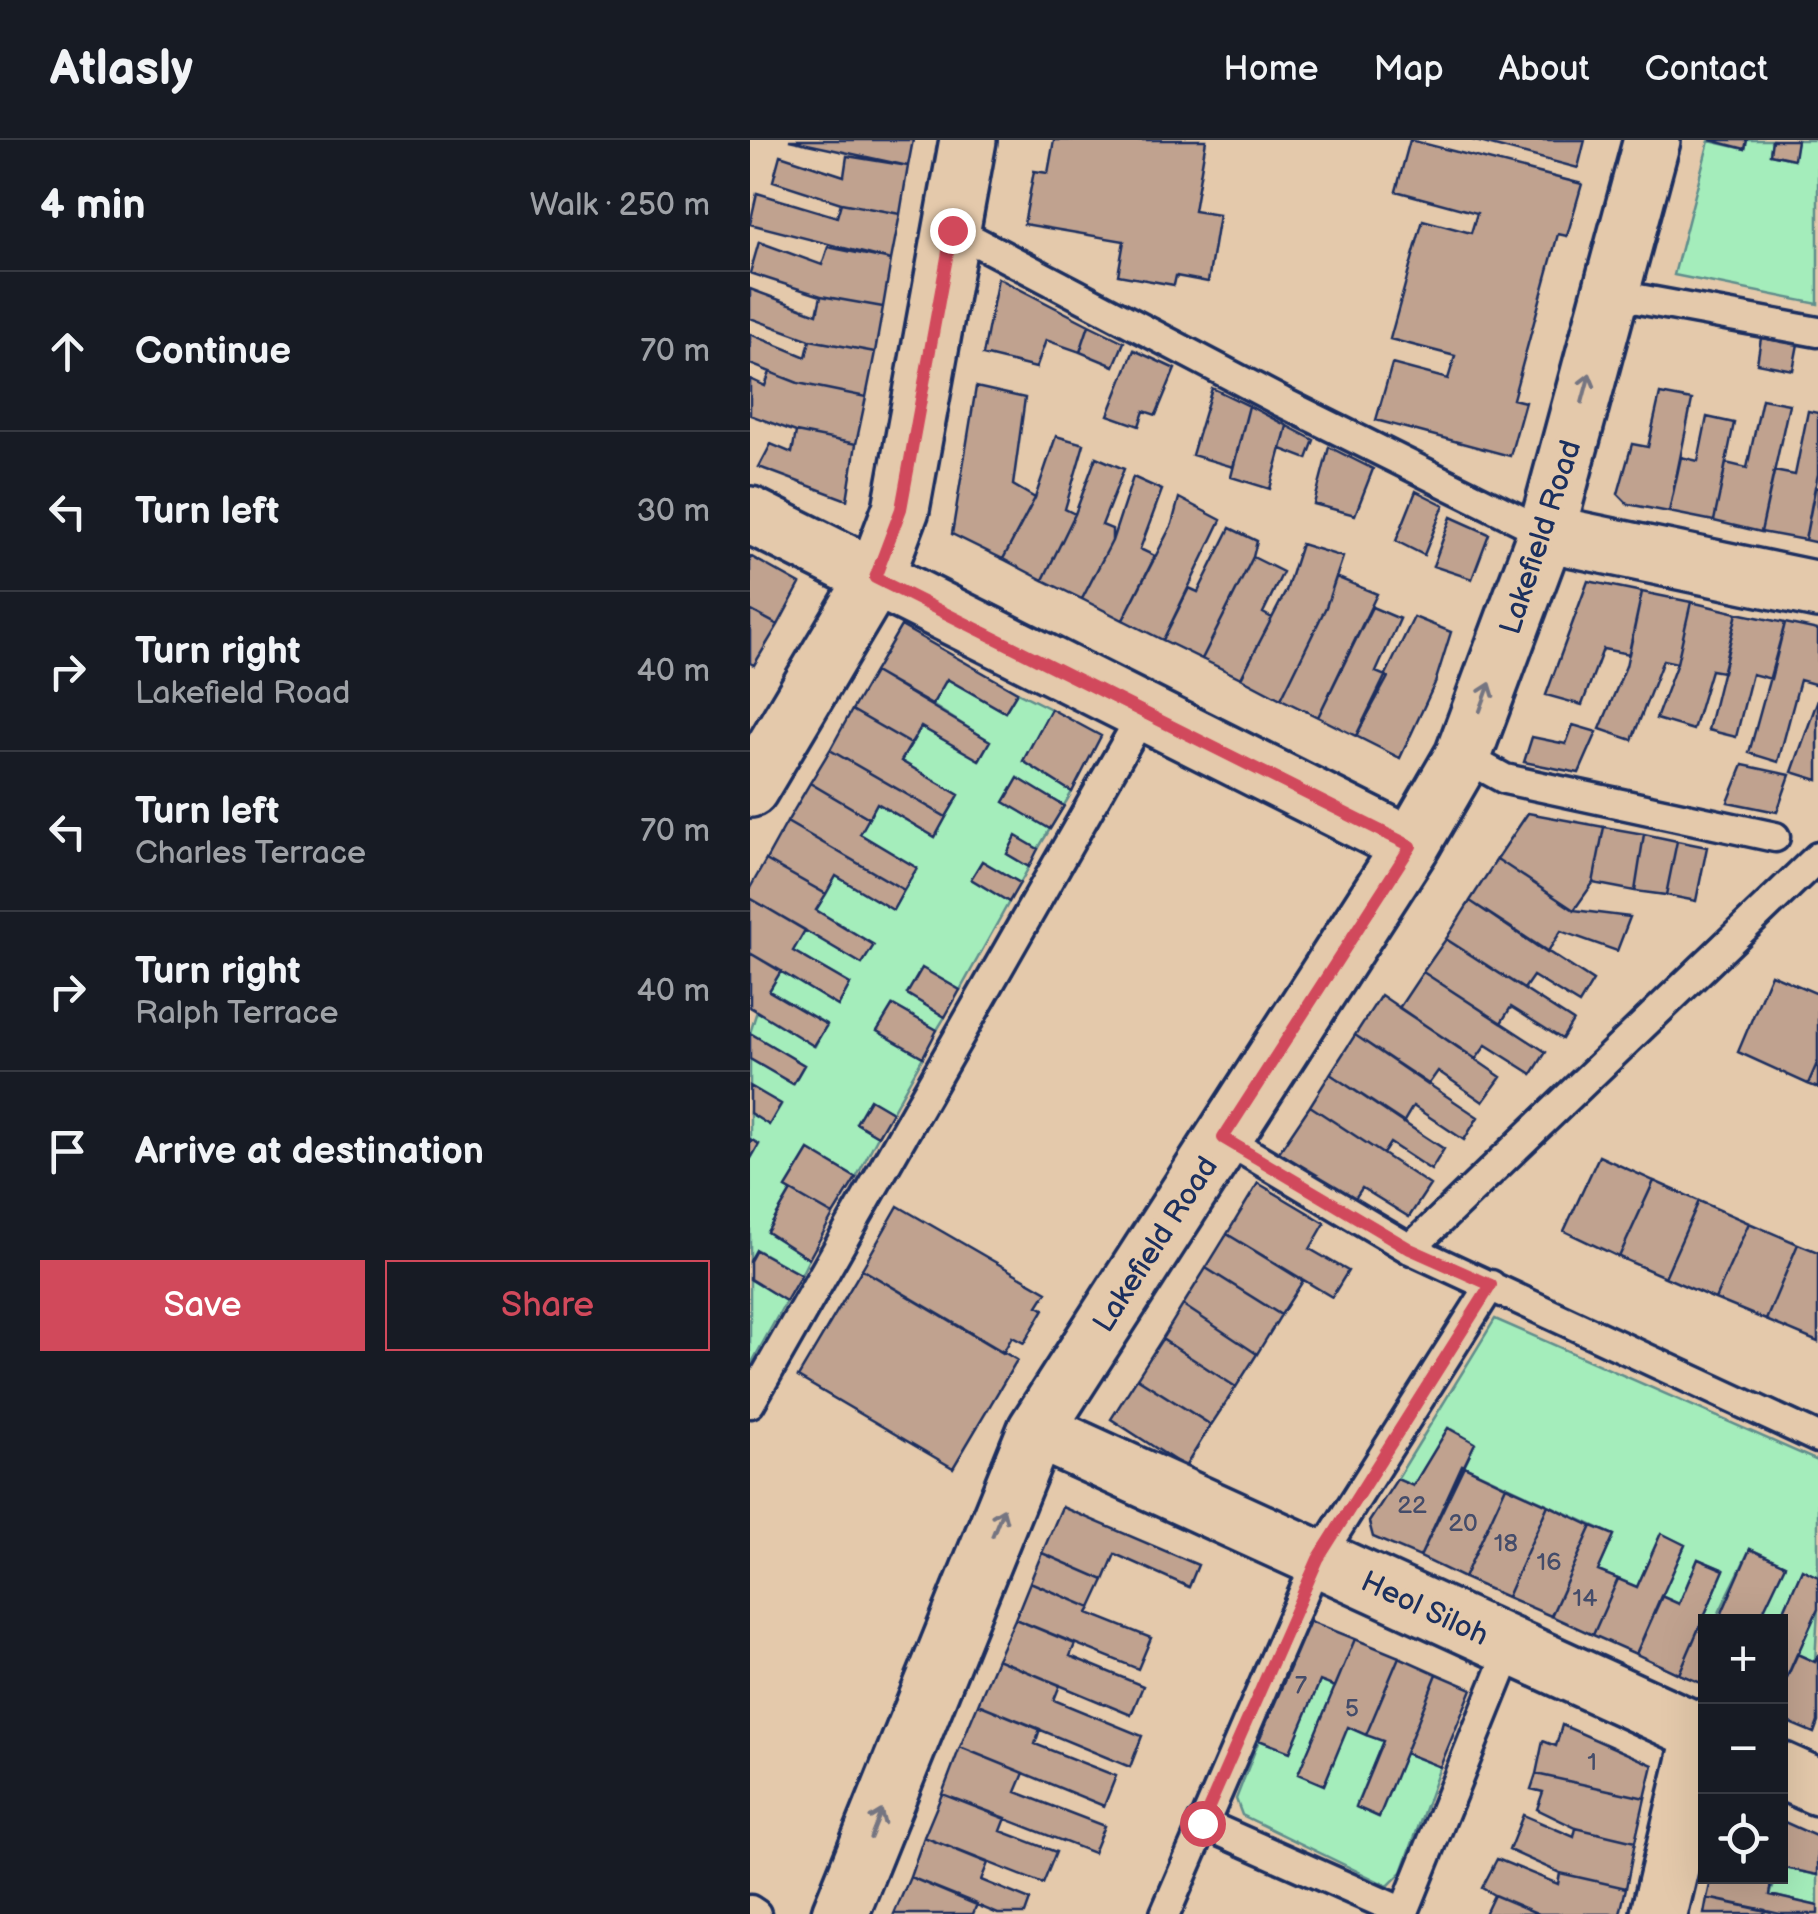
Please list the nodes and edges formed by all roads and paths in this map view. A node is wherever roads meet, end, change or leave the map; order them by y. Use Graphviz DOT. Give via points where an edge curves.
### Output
graph roads {
  1 [pos="968,140"];
  2 [pos="1652,140"];
  3 [pos="952,230"];
  4 [pos="1611,294"];
  5 [pos="1818,332"];
  6 [pos="750,516"];
  7 [pos="1546,533"];
  8 [pos="875,578"];
  9 [pos="1818,590"];
  10 [pos="1144,712"];
  11 [pos="1463,756"];
  12 [pos="750,788"];
  13 [pos="1775,837"];
  14 [pos="1411,846"];
  15 [pos="1818,858"];
  16 [pos="1223,1138"];
  17 [pos="1410,1249"];
  18 [pos="1491,1285"];
  19 [pos="750,1402"];
  20 [pos="1036,1430"];
  21 [pos="1818,1438"];
  22 [pos="1318,1559"];
  23 [pos="1511,1647"];
  24 [pos="1698,1732"];
  25 [pos="1698,1759"];
  26 [pos="1788,1774"];
  27 [pos="1818,1787"];
  28 [pos="1202,1823"];
  29 [pos="750,1910"];
  30 [pos="1403,1913"];
  31 [pos="756,1914"];
  32 [pos="840,1914"];
  33 [pos="1165,1914"];
  34 [pos="1660,1914"];
  1 -- 3 [label="street"];
  2 -- 4 [label="street, Lakefield Road"];
  3 -- 7 [label="lane"];
  3 -- 8 [label="street" via="901,509"];
  4 -- 5 [label="lane"];
  7 -- 4 [label="street, Lakefield Road, one-way"];
  6 -- 8 [label="street"];
  7 -- 9 [label="street"];
  11 -- 7 [label="street, Lakefield Road, one-way"];
  8 -- 10 [label="street"];
  8 -- 12 [label="street"];
  10 -- 14 [label="street"];
  10 -- 19 [label="lane"];
  11 -- 13 [label="lane" via="1505,779"];
  11 -- 14 [label="street, Lakefield Road"];
  14 -- 16 [label="street, Lakefield Road"];
  15 -- 17 [label="lane"];
  16 -- 17 [label="lane"];
  16 -- 20 [label="street, Lakefield Road"];
  17 -- 18 [label="lane"];
  18 -- 21 [label="lane"];
  18 -- 22 [label="lane"];
  20 -- 22 [label="street, Heol Siloh"];
  32 -- 20 [label="street, Lakefield Road, one-way"];
  22 -- 23 [label="street, Heol Siloh"];
  22 -- 28 [label="lane"];
  23 -- 24 [label="street, Heol Siloh"];
  23 -- 30 [label="lane"];
  25 -- 34 [label="street"];
  26 -- 27 [label="street"];
  28 -- 30 [label="lane"];
  28 -- 33 [label="lane"];
  29 -- 31 [label="lane"];
}
